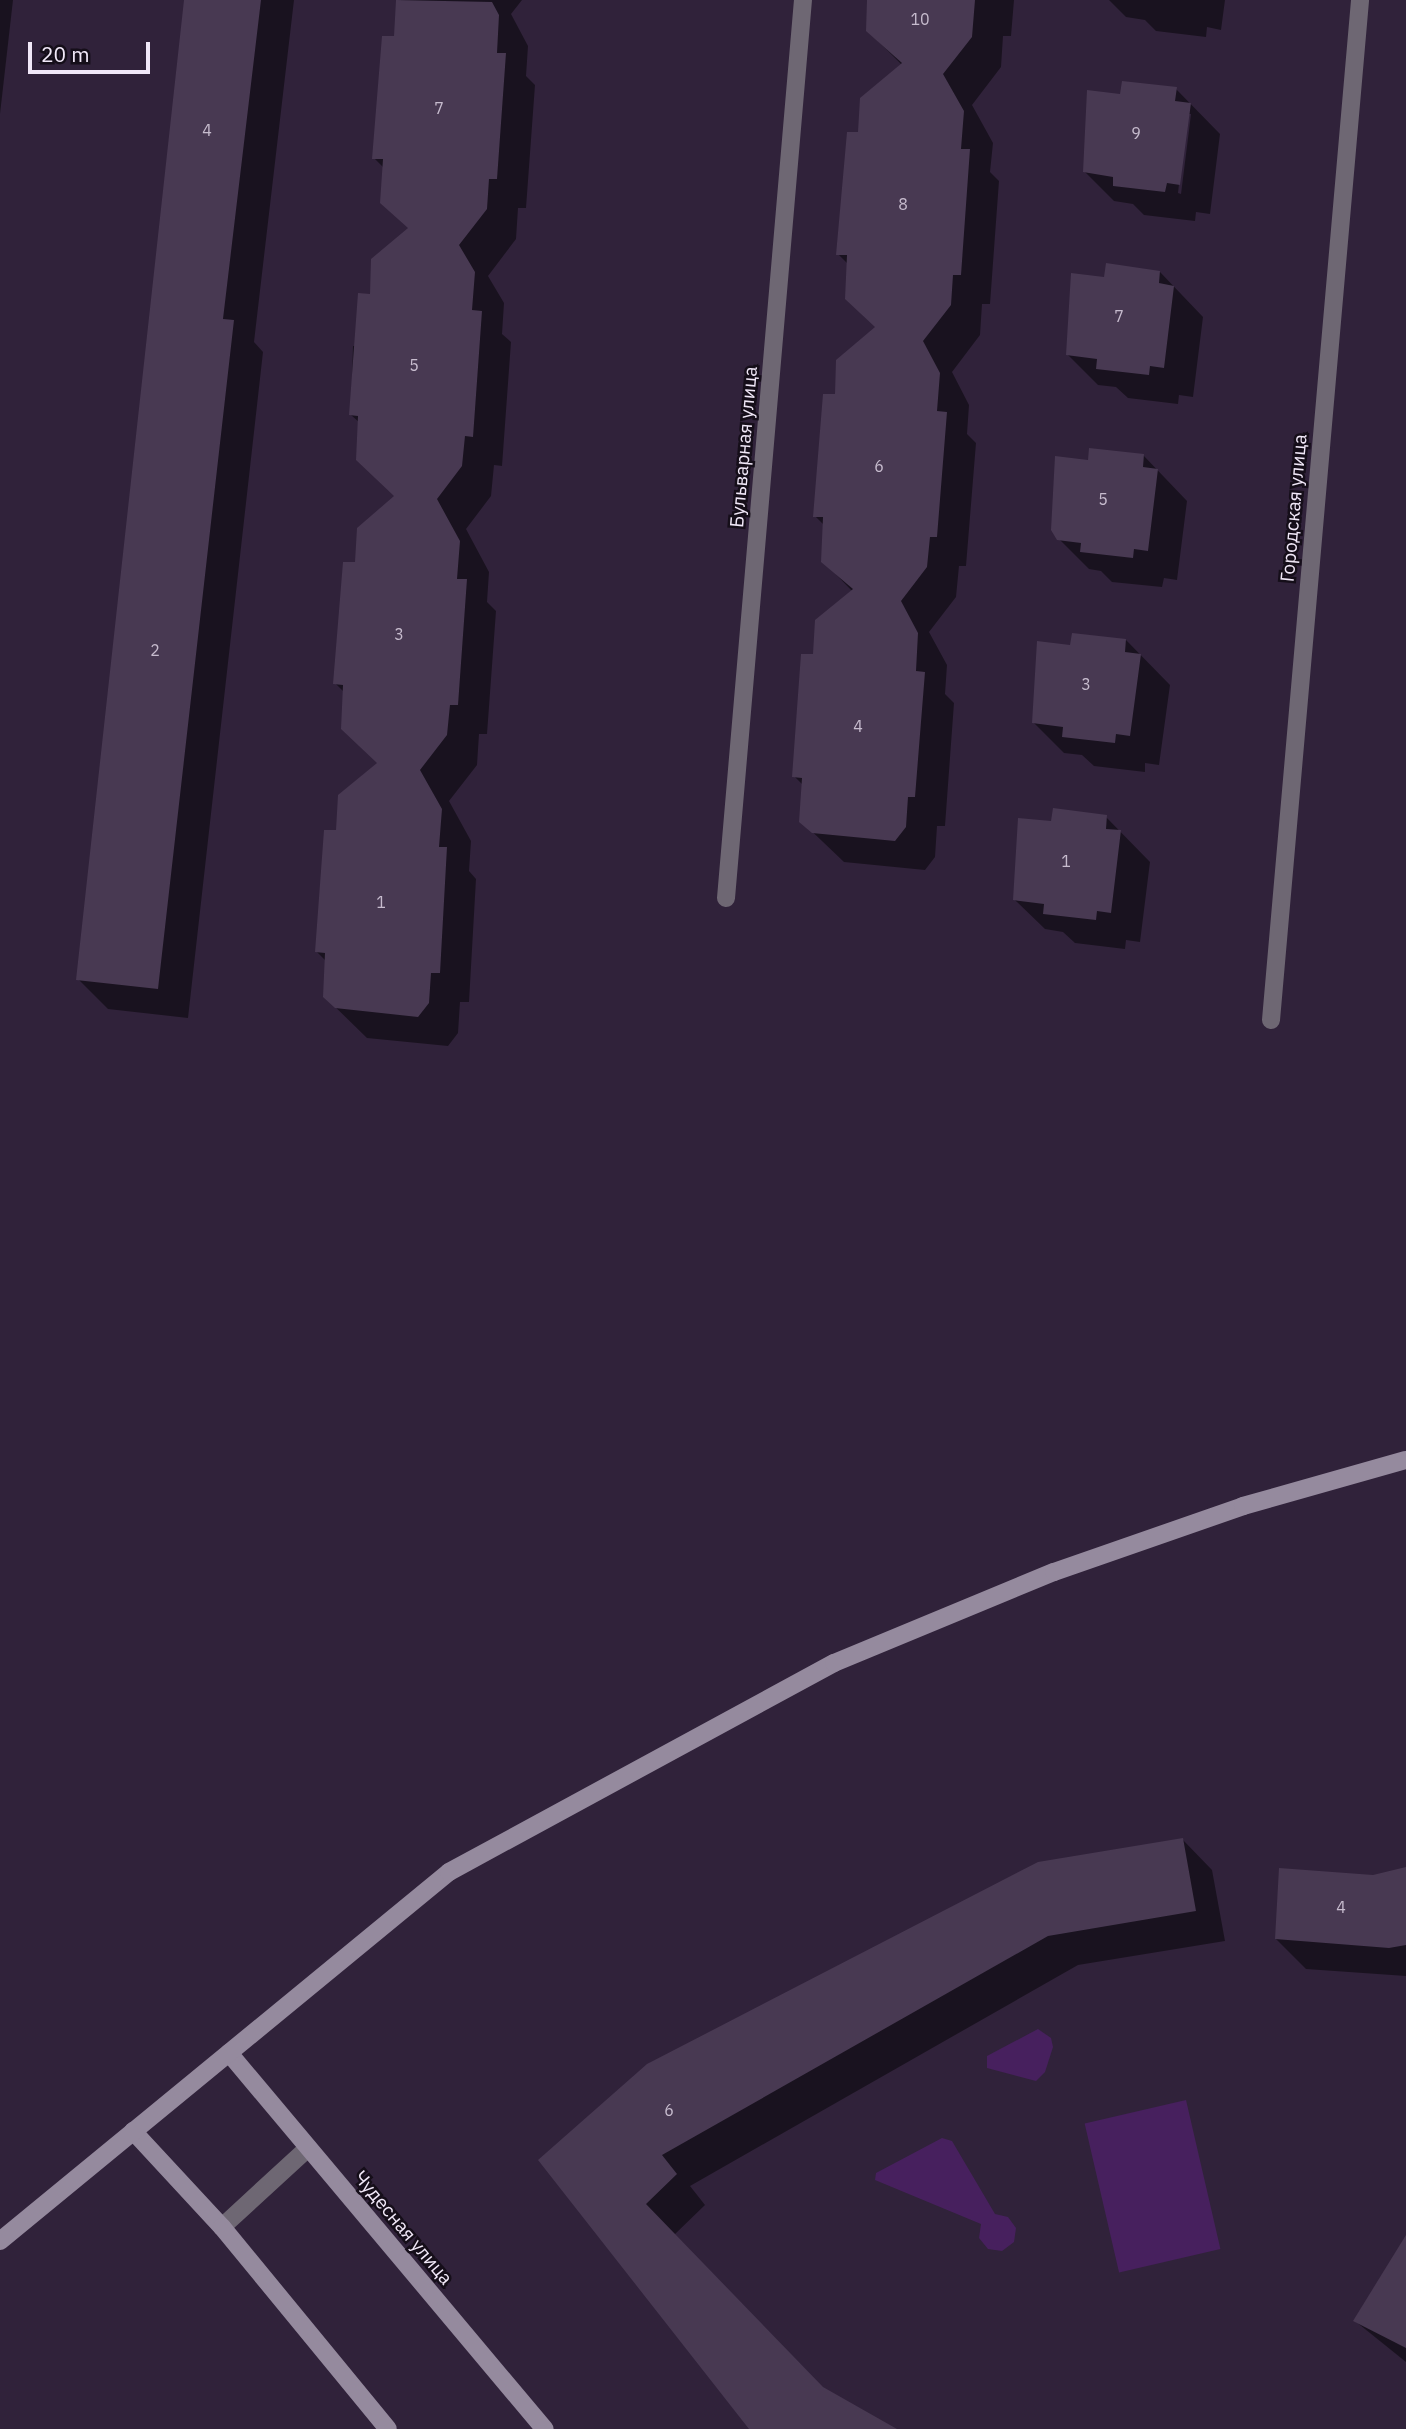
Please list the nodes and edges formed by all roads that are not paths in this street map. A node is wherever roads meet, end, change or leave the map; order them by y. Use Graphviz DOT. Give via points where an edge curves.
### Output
graph roads {
  1 [pos="803,0"];
  2 [pos="1360,0"];
  3 [pos="726,898"];
  4 [pos="1270,1020"];
  5 [pos="1406,1460"];
  6 [pos="229,2053"];
  7 [pos="133,2132"];
  8 [pos="308,2148"];
  9 [pos="222,2227"];
  10 [pos="0,2241"];
  11 [pos="388,2429"];
  12 [pos="544,2429"];
  1 -- 3 [label="street, Бульварная улица"];
  2 -- 4 [label="street, Городская улица"];
  5 -- 6 [label="street" via="1243,1506 1054,1572 834,1663 449,1872"];
  6 -- 7 [label="street"];
  6 -- 8 [label="street, Чудесная улица"];
  7 -- 9 [label="street"];
  7 -- 10 [label="street"];
  8 -- 9 [label="street"];
  8 -- 12 [label="street, Чудесная улица"];
  9 -- 11 [label="street"];
}
